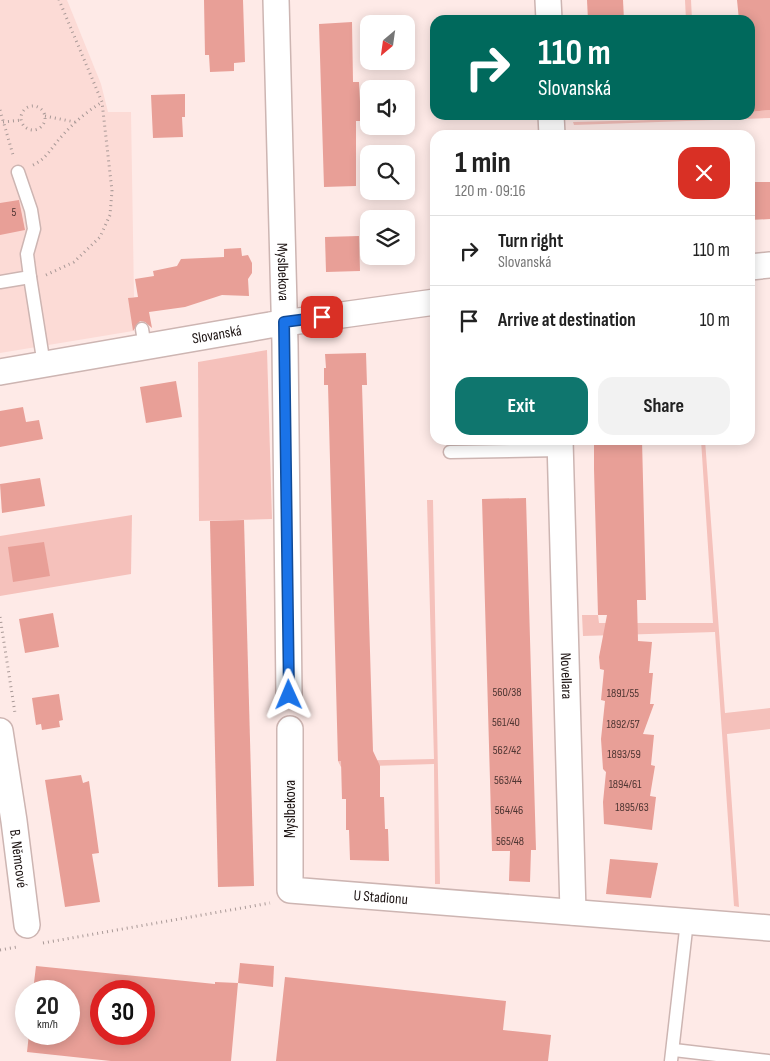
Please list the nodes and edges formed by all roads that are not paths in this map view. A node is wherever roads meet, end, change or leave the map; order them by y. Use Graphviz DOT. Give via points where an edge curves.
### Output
graph roads {
  1 [pos="276,0"];
  2 [pos="548,0"];
  3 [pos="549,15"];
  4 [pos="18,172"];
  5 [pos="770,266"];
  6 [pos="755,267"];
  7 [pos="30,276"];
  8 [pos="0,282"];
  9 [pos="430,303"];
  10 [pos="284,322"];
  11 [pos="44,365"];
  12 [pos="0,372"];
  13 [pos="561,445"];
  14 [pos="450,452"];
  15 [pos="289,695"];
  16 [pos="290,729"];
  17 [pos="0,731"];
  18 [pos="7,822"];
  19 [pos="290,890"];
  20 [pos="573,912"];
  21 [pos="687,921"];
  22 [pos="770,928"];
  23 [pos="30,938"];
  24 [pos="673,1056"];
  25 [pos="768,1061"];
  1 -- 10 [label="street, Myslbekova"];
  2 -- 3 [label="street"];
  4 -- 7 [label="lane" via="34,228 27,254"];
  5 -- 6 [label="street"];
  7 -- 8 [label="lane"];
  7 -- 11 [label="lane"];
  9 -- 10 [label="street, Slovanská"];
  10 -- 11 [label="street, Slovanská" via="144,338"];
  10 -- 15 [label="street, Myslbekova"];
  11 -- 12 [label="street, Slovanská"];
  13 -- 14 [label="lane"];
  13 -- 20 [label="street, Novellara"];
  16 -- 19 [label="street, Myslbekova"];
  17 -- 18 [label="street, B. Němcové"];
  18 -- 23 [label="street, B. Němcové"];
  19 -- 20 [label="street, U Stadionu"];
  20 -- 21 [label="street, U Stadionu"];
  21 -- 22 [label="street, U Stadionu"];
  21 -- 24 [label="lane"];
  24 -- 25 [label="lane"];
}
